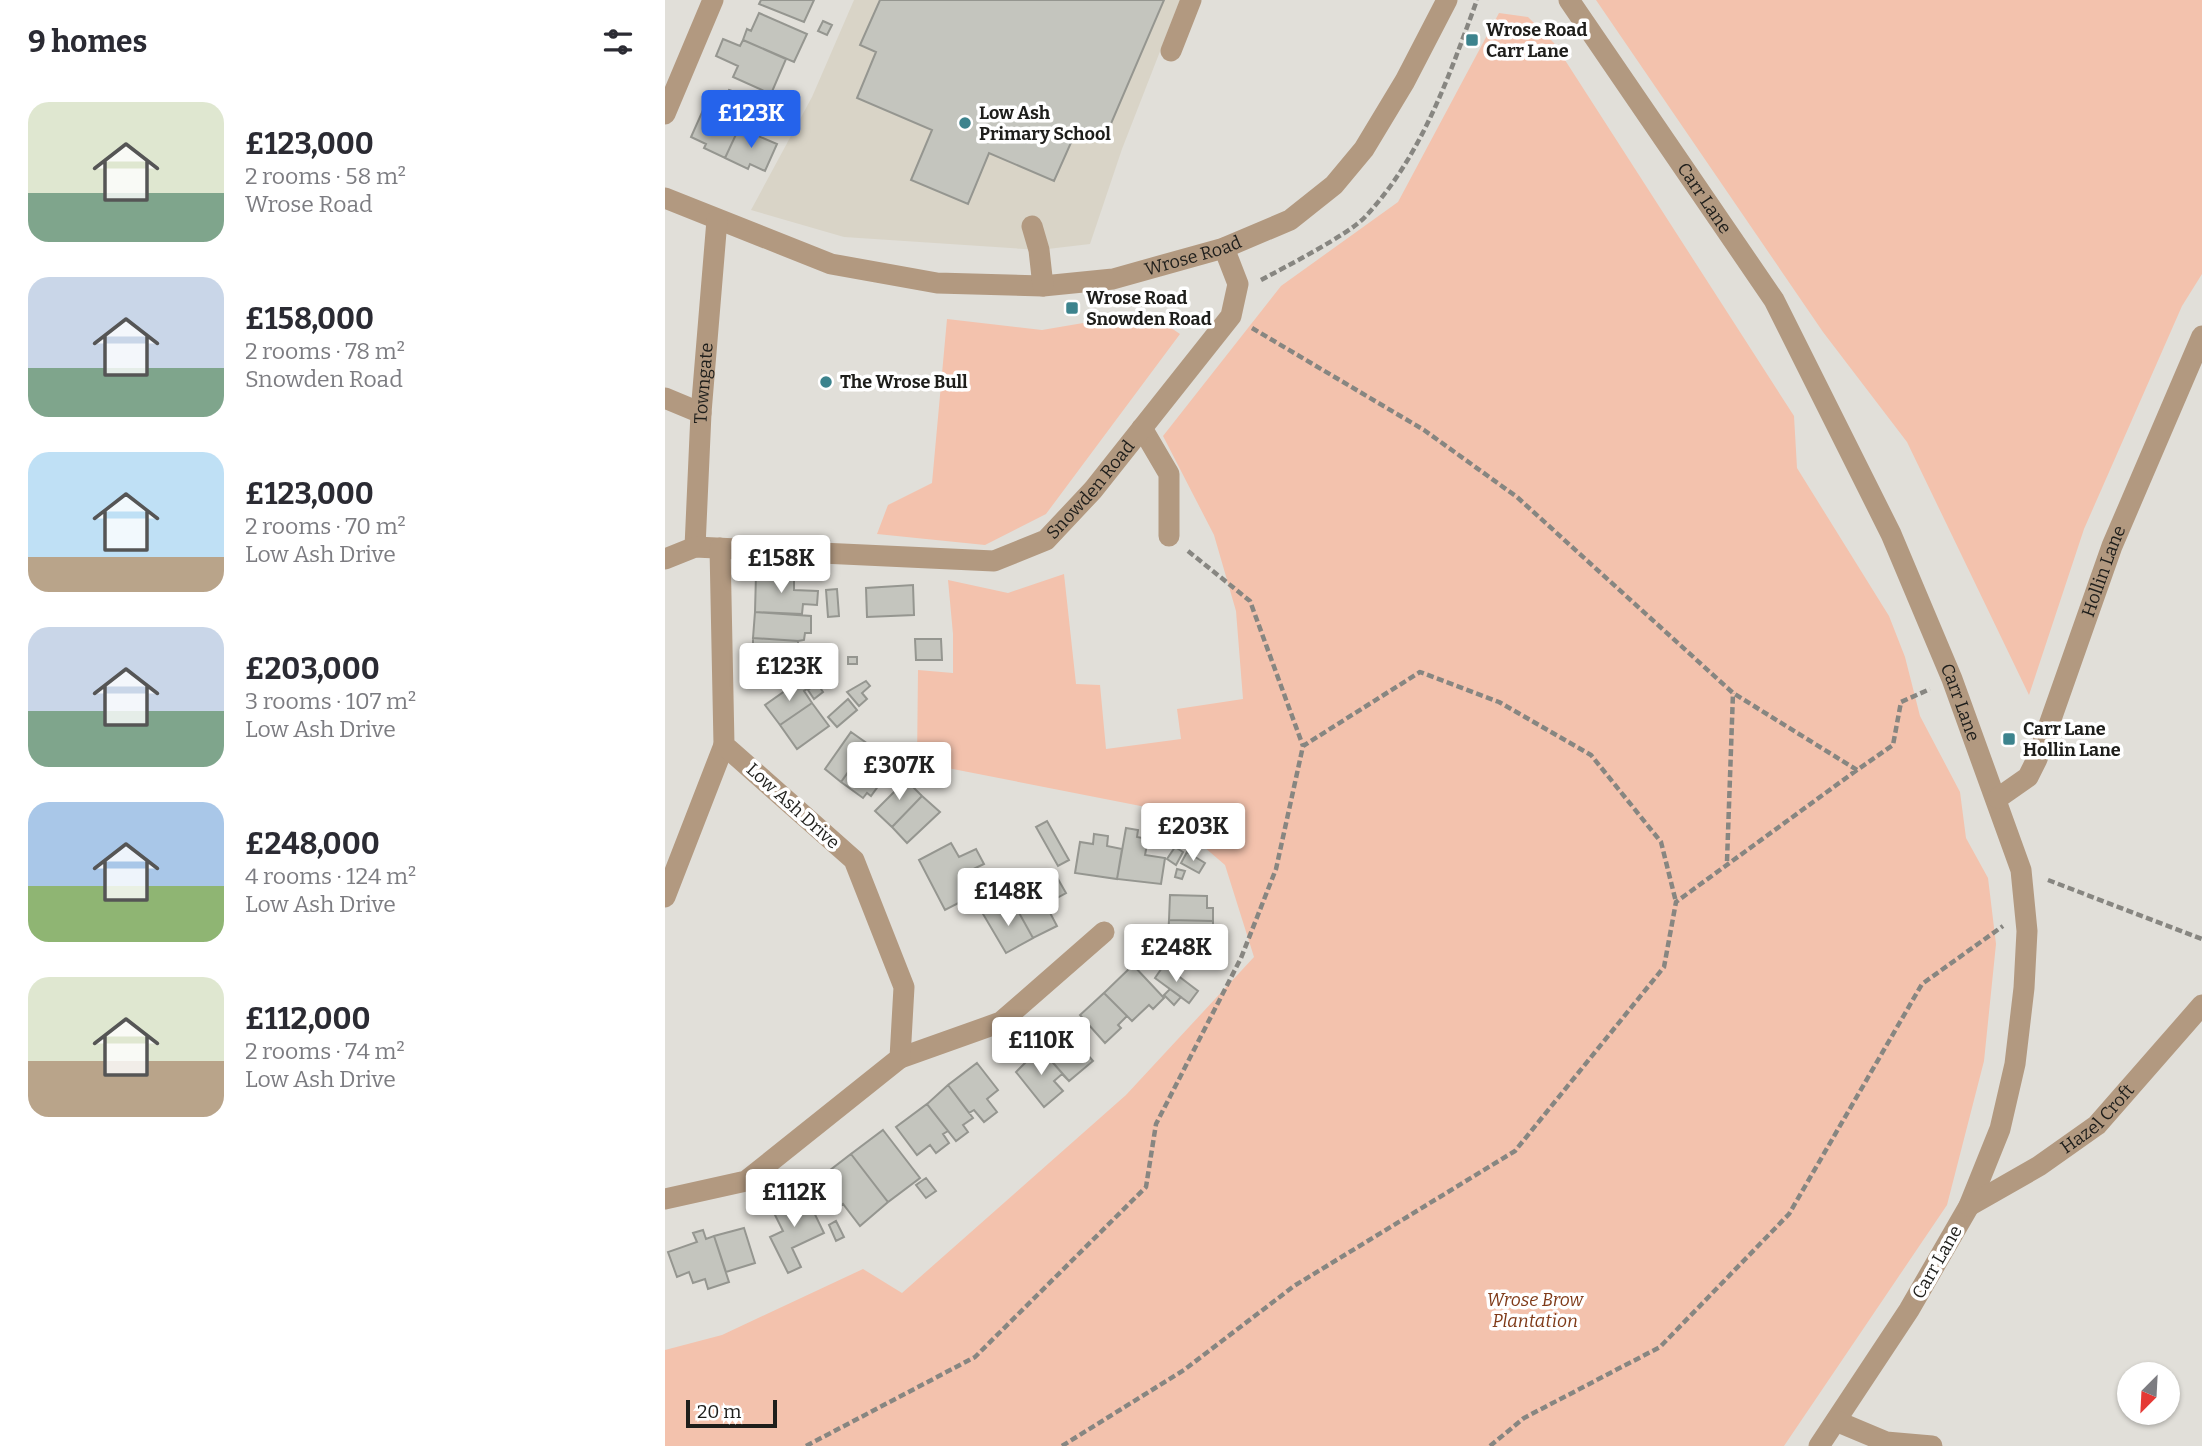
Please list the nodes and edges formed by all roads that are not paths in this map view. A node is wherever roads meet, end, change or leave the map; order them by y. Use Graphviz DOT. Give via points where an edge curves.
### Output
graph roads {
  1 [pos="713,0"];
  2 [pos="1191,0"];
  3 [pos="1447,0"];
  4 [pos="1569,0"];
  5 [pos="1171,51"];
  6 [pos="665,114"];
  7 [pos="665,198"];
  8 [pos="717,220"];
  9 [pos="1032,226"];
  10 [pos="1224,248"];
  11 [pos="1043,286"];
  12 [pos="2202,336"];
  13 [pos="2197,363"];
  14 [pos="665,398"];
  15 [pos="701,413"];
  16 [pos="1142,428"];
  17 [pos="1169,536"];
  18 [pos="695,547"];
  19 [pos="720,548"];
  20 [pos="665,559"];
  21 [pos="724,745"];
  22 [pos="1998,798"];
  23 [pos="665,897"];
  24 [pos="1104,932"];
  25 [pos="2202,1004"];
  26 [pos="900,1058"];
  27 [pos="665,1199"];
  28 [pos="1969,1206"];
  29 [pos="1836,1420"];
  30 [pos="1819,1446"];
  31 [pos="1932,1446"];
  1 -- 6 [label="street"];
  2 -- 5 [label="street"];
  3 -- 10 [label="street, Wrose Road" via="1364,149 1335,185 1290,220"];
  4 -- 22 [label="street, Carr Lane" via="1774,300 1891,534"];
  7 -- 8 [label="street, Wrose Road"];
  8 -- 11 [label="street, Wrose Road" via="831,264 937,284"];
  8 -- 15 [label="street, Towngate"];
  9 -- 11 [label="street"];
  10 -- 11 [label="street, Wrose Road" via="1113,279"];
  10 -- 16 [label="street, Snowden Road" via="1238,284 1231,316"];
  12 -- 13 [label="street, Hollin Lane"];
  13 -- 22 [label="street, Hollin Lane" via="2112,546 2037,759 2028,777"];
  14 -- 15 [label="street"];
  15 -- 18 [label="street, Towngate"];
  16 -- 17 [label="street" via="1169,474"];
  16 -- 19 [label="street, Snowden Road" via="1046,540 994,561"];
  18 -- 19 [label="street, Snowden Road"];
  18 -- 20 [label="street"];
  19 -- 21 [label="street"];
  21 -- 23 [label="street"];
  21 -- 26 [label="street, Low Ash Drive" via="854,860 904,987"];
  22 -- 28 [label="street, Carr Lane" via="2021,870 2027,931 2015,1064 2000,1129"];
  24 -- 26 [label="street" via="1001,1022"];
  25 -- 28 [label="street, Hazel Croft" via="2097,1125 2039,1166"];
  26 -- 27 [label="street" via="746,1181"];
  28 -- 29 [label="street, Carr Lane" via="1909,1310"];
  29 -- 30 [label="street, Carr Lane"];
  29 -- 31 [label="street" via="1886,1442"];
}
